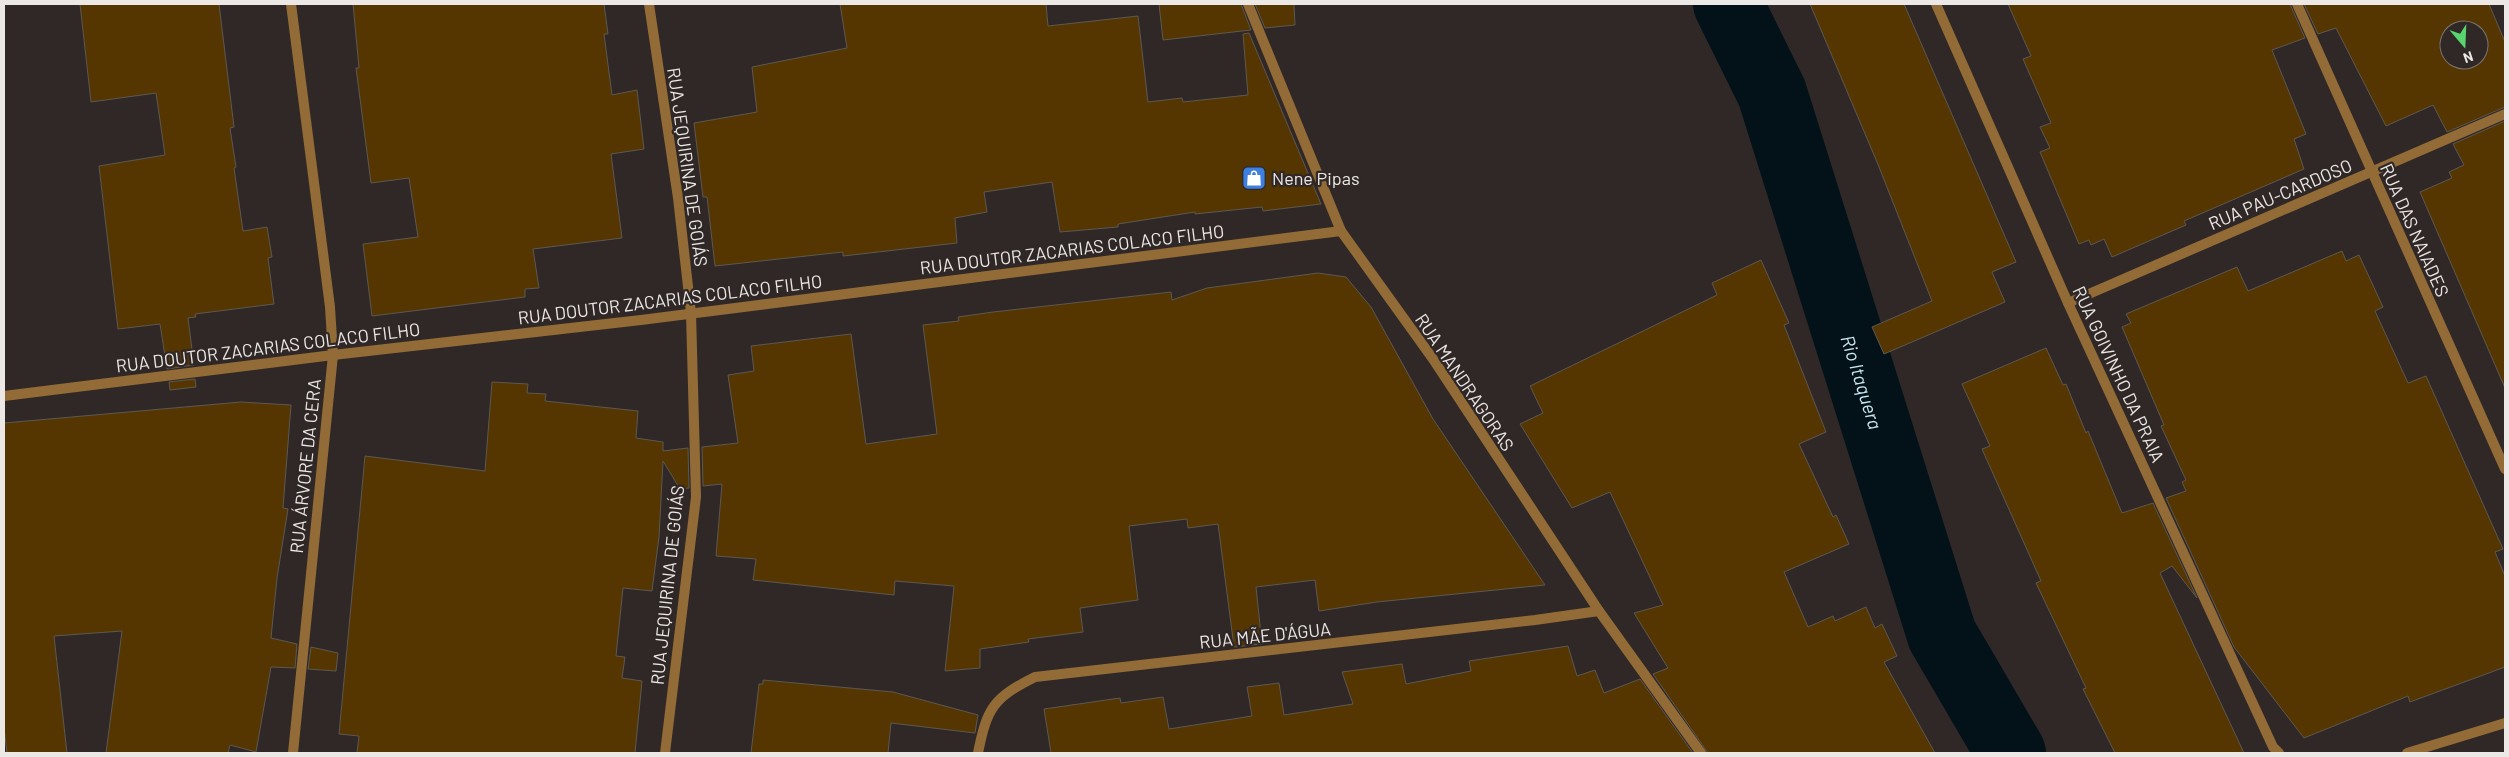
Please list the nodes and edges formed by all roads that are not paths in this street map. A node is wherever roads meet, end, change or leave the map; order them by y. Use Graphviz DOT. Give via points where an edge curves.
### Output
graph roads {
  1 [pos="291,4"];
  2 [pos="649,4"];
  3 [pos="1248,4"];
  4 [pos="1936,4"];
  5 [pos="2297,4"];
  6 [pos="2505,114"];
  7 [pos="2371,173"];
  8 [pos="1341,231"];
  9 [pos="2068,303"];
  10 [pos="690,313"];
  11 [pos="333,355"];
  12 [pos="4,396"];
  13 [pos="2505,469"];
  14 [pos="1599,611"];
  15 [pos="2505,723"];
  16 [pos="293,753"];
  17 [pos="665,753"];
  18 [pos="978,753"];
  19 [pos="1702,753"];
  20 [pos="2279,753"];
  21 [pos="2407,753"];
  1 -- 11 [label="street, RUA ÁRVORE DA CERA" via="330,307"];
  2 -- 10 [label="street, RUA JEQUIRINA DE GOIÁS" via="678,198"];
  3 -- 8 [label="street, RUA MANDRAGORAS"];
  4 -- 9 [label="street, RUA GOIVINHO DA PRAIA"];
  5 -- 7 [label="street, RUA DAS NAIADES"];
  6 -- 7 [label="street, RUA PAU-CARDOSO"];
  7 -- 9 [label="street, RUA PAU-CARDOSO"];
  7 -- 13 [label="street, RUA DAS NAIADES"];
  8 -- 10 [label="street, RUA DOUTOR ZACARIAS COLACO FILHO"];
  8 -- 14 [label="street, RUA MANDRAGORAS" via="1433,359"];
  9 -- 20 [label="street, RUA GOIVINHO DA PRAIA" via="2273,747"];
  10 -- 11 [label="street, RUA DOUTOR ZACARIAS COLACO FILHO"];
  10 -- 17 [label="street, RUA JEQUIRINA DE GOIÁS" via="696,497"];
  11 -- 12 [label="street, RUA DOUTOR ZACARIAS COLACO FILHO"];
  11 -- 16 [label="street, RUA ÁRVORE DA CERA"];
  14 -- 18 [label="street, RUA MÃE D'ÁGUA" via="1035,677 1010,690 996,704 985,720"];
  14 -- 19 [label="street, RUA MANDRAGORAS"];
  15 -- 21 [label="street"];
}
